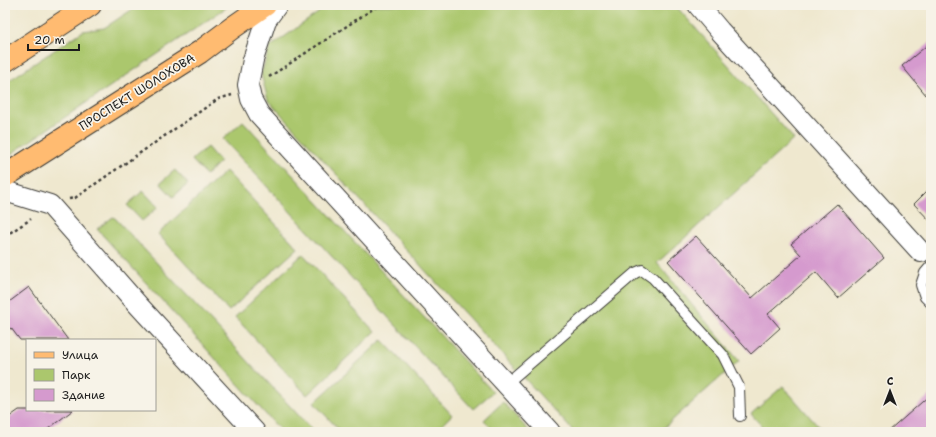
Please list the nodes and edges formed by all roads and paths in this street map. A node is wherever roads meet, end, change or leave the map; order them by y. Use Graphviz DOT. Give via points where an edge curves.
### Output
graph roads {
  1 [pos="90,5"];
  2 [pos="246,5"];
  3 [pos="266,5"];
  4 [pos="277,5"];
  5 [pos="379,5"];
  6 [pos="698,5"];
  7 [pos="232,28"];
  8 [pos="5,61"];
  9 [pos="249,90"];
  10 [pos="5,176"];
  11 [pos="5,191"];
  12 [pos="74,198"];
  13 [pos="928,261"];
  14 [pos="931,303"];
  15 [pos="506,384"];
  16 [pos="740,416"];
  17 [pos="255,432"];
  18 [pos="550,432"];
  1 -- 8 [label="main road"];
  2 -- 7 [label="main road"];
  3 -- 7 [label="main road, ПРОСПЕКТ ШОЛОХОВА"];
  4 -- 9 [label="street" via="266,20 253,60"];
  5 -- 9 [label="path"];
  6 -- 13 [label="street"];
  7 -- 10 [label="main road, ПРОСПЕКТ ШОЛОХОВА" via="200,52"];
  9 -- 12 [label="path" via="218,99"];
  9 -- 15 [label="street" via="259,114"];
  11 -- 17 [label="street" via="50,205"];
  13 -- 14 [label="lane" via="922,285 925,297"];
  15 -- 16 [label="lane" via="635,273 642,270 653,278 723,355 739,387"];
  15 -- 18 [label="street"];
}
